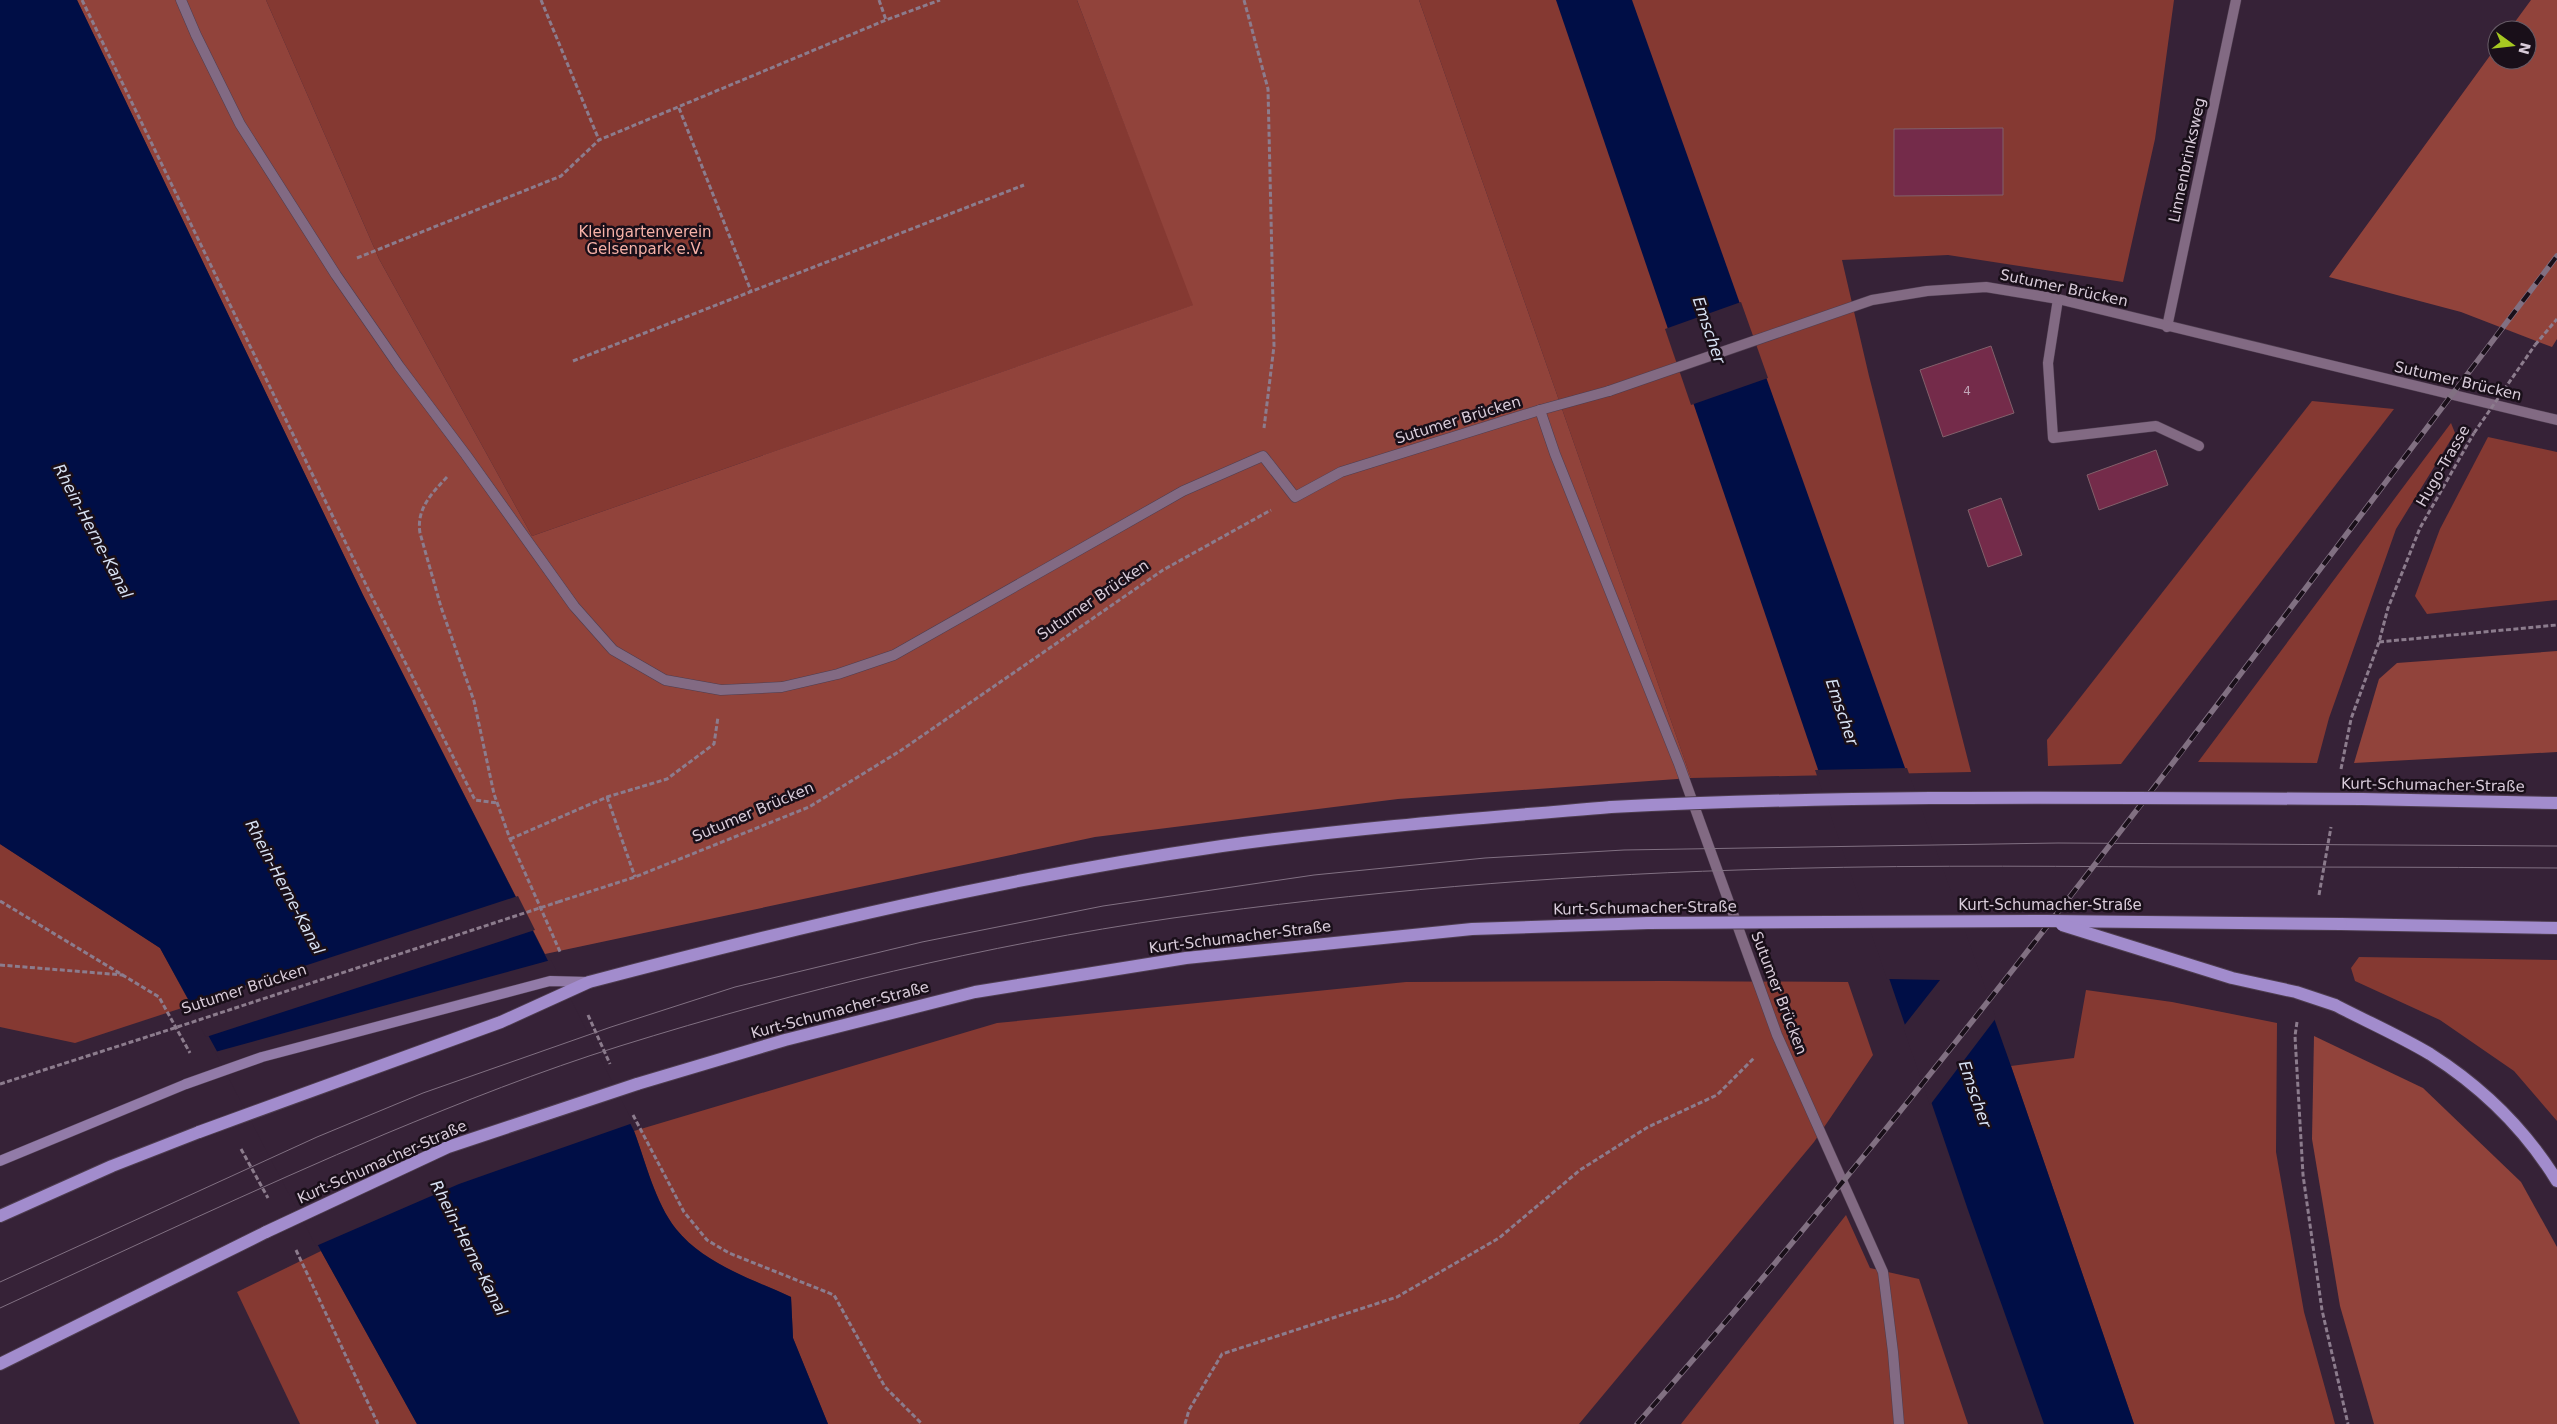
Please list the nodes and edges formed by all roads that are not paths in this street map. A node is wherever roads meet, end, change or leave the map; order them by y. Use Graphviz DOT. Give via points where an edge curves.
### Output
graph roads {
  1 [pos="181,0"];
  2 [pos="2236,0"];
  3 [pos="2058,299"];
  4 [pos="2167,327"];
  5 [pos="1540,410"];
  6 [pos="2557,420"];
  7 [pos="2199,446"];
  8 [pos="2557,804"];
  9 [pos="2048,921"];
  10 [pos="2557,928"];
  11 [pos="589,982"];
  12 [pos="0,1161"];
  13 [pos="2557,1181"];
  14 [pos="0,1216"];
  15 [pos="0,1364"];
  16 [pos="1899,1424"];
  1 -- 5 [label="street, Sutumer Brücken" via="240,124 336,276 399,366 574,606 613,650 665,680 722,690 782,687 838,674 894,655 1183,491 1263,456 1295,497 1341,472"];
  2 -- 4 [label="street, Linnenbrinksweg"];
  3 -- 4 [label="street, Sutumer Brücken"];
  3 -- 5 [label="street, Sutumer Brücken" via="1986,286 1872,300 1609,391"];
  3 -- 7 [label="street" via="2048,363 2052,438 2156,426"];
  4 -- 6 [label="street, Sutumer Brücken"];
  5 -- 16 [label="street, Sutumer Brücken" via="1679,764 1777,1035 1883,1272"];
  8 -- 11 [label="main road, Kurt-Schumacher-Straße, bridge" via="2362,799 1968,797 1692,803 1458,820 1222,846 1066,872 909,902"];
  9 -- 10 [label="main road, Kurt-Schumacher-Straße, bridge"];
  9 -- 13 [label="main road, bridge" via="2232,978 2296,992 2335,1005 2430,1054 2497,1104 2539,1152"];
  9 -- 15 [label="main road, Kurt-Schumacher-Straße, bridge" via="1648,923 1472,929 1167,961 975,992 785,1040 637,1084 448,1147 266,1232"];
  11 -- 12 [label="main road, bridge" via="550,981 262,1057 186,1084"];
  11 -- 14 [label="main road, Kurt-Schumacher-Straße, bridge" via="501,1022 112,1166"];
}
